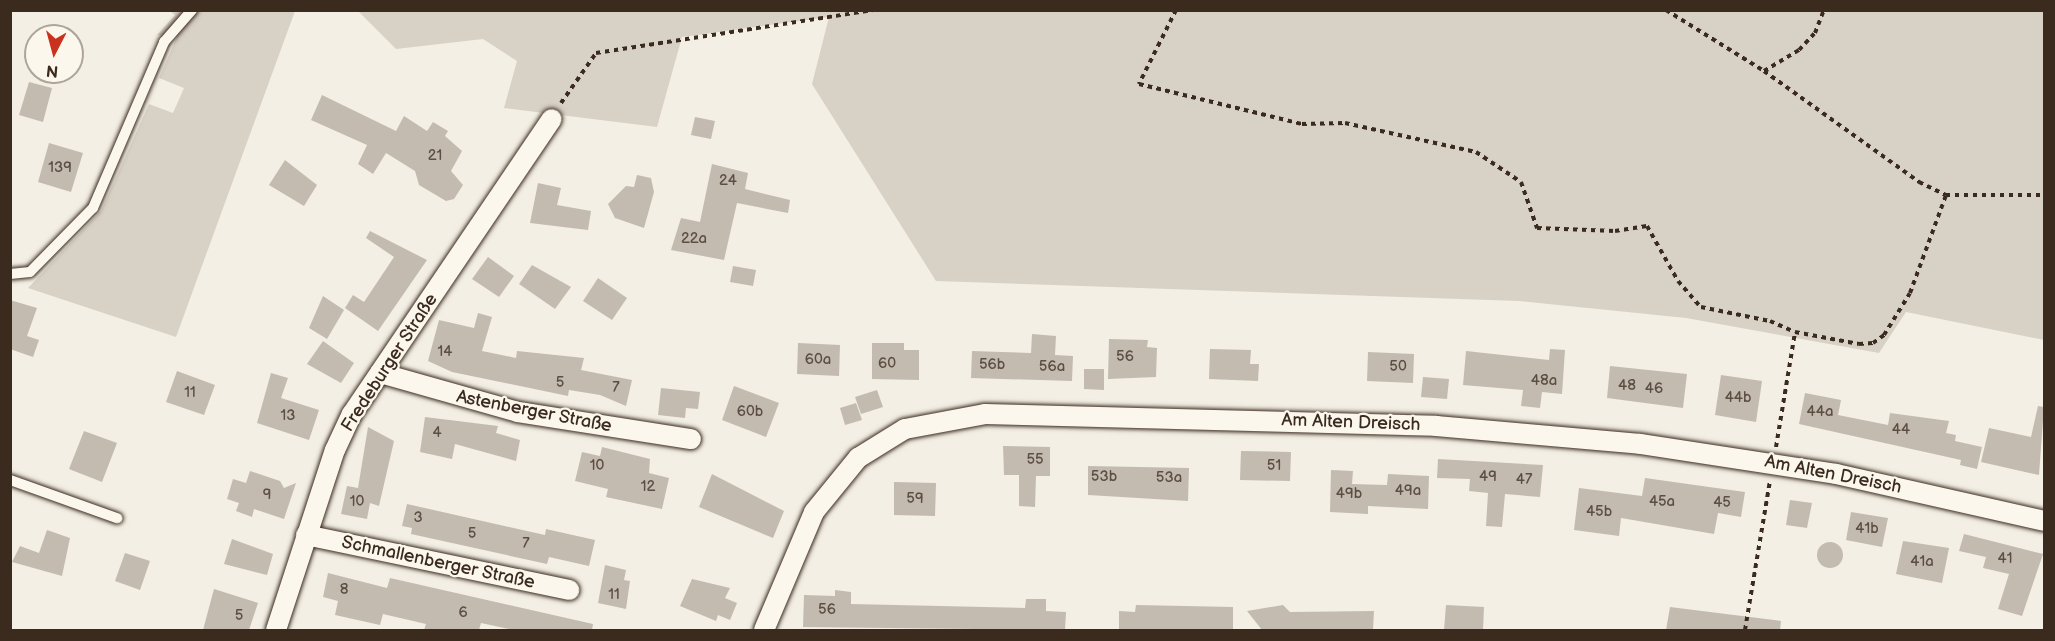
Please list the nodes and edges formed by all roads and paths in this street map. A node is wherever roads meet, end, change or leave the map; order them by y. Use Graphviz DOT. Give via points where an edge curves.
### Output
graph roads {
  1 [pos="192,10"];
  2 [pos="875,10"];
  3 [pos="1176,10"];
  4 [pos="1666,10"];
  5 [pos="1824,10"];
  6 [pos="1764,71"];
  7 [pos="552,119"];
  8 [pos="1946,195"];
  9 [pos="2044,195"];
  10 [pos="10,274"];
  11 [pos="1796,332"];
  12 [pos="380,374"];
  13 [pos="691,439"];
  14 [pos="1773,464"];
  15 [pos="10,480"];
  16 [pos="1767,498"];
  17 [pos="117,519"];
  18 [pos="2044,521"];
  19 [pos="306,535"];
  20 [pos="569,590"];
  21 [pos="276,630"];
  22 [pos="764,630"];
  23 [pos="1745,630"];
  1 -- 10 [label="lane" via="164,42 93,208 30,272"];
  2 -- 7 [label="path" via="596,53"];
  3 -- 11 [label="path" via="1139,84 1302,124 1345,123 1476,152 1521,182 1537,228 1615,231 1647,226 1678,281 1701,307 1770,321"];
  4 -- 6 [label="path"];
  5 -- 6 [label="path" via="1815,33 1798,50"];
  6 -- 8 [label="path" via="1919,182"];
  7 -- 12 [label="street, Fredeburger Straße"];
  8 -- 9 [label="path"];
  8 -- 11 [label="path" via="1910,293 1884,334 1873,343 1859,344"];
  11 -- 14 [label="path"];
  12 -- 13 [label="street, Astenberger Straße" via="518,412"];
  12 -- 19 [label="street, Fredeburger Straße" via="335,450"];
  14 -- 18 [label="street, Am Alten Dreisch"];
  14 -- 22 [label="street, Am Alten Dreisch" via="1640,444 1436,426 985,414 949,418 905,429 873,445 832,483 806,526"];
  15 -- 17 [label="lane"];
  16 -- 23 [label="path"];
  19 -- 20 [label="street, Schmallenberger Straße"];
  19 -- 21 [label="street, Fredeburger Straße"];
}
